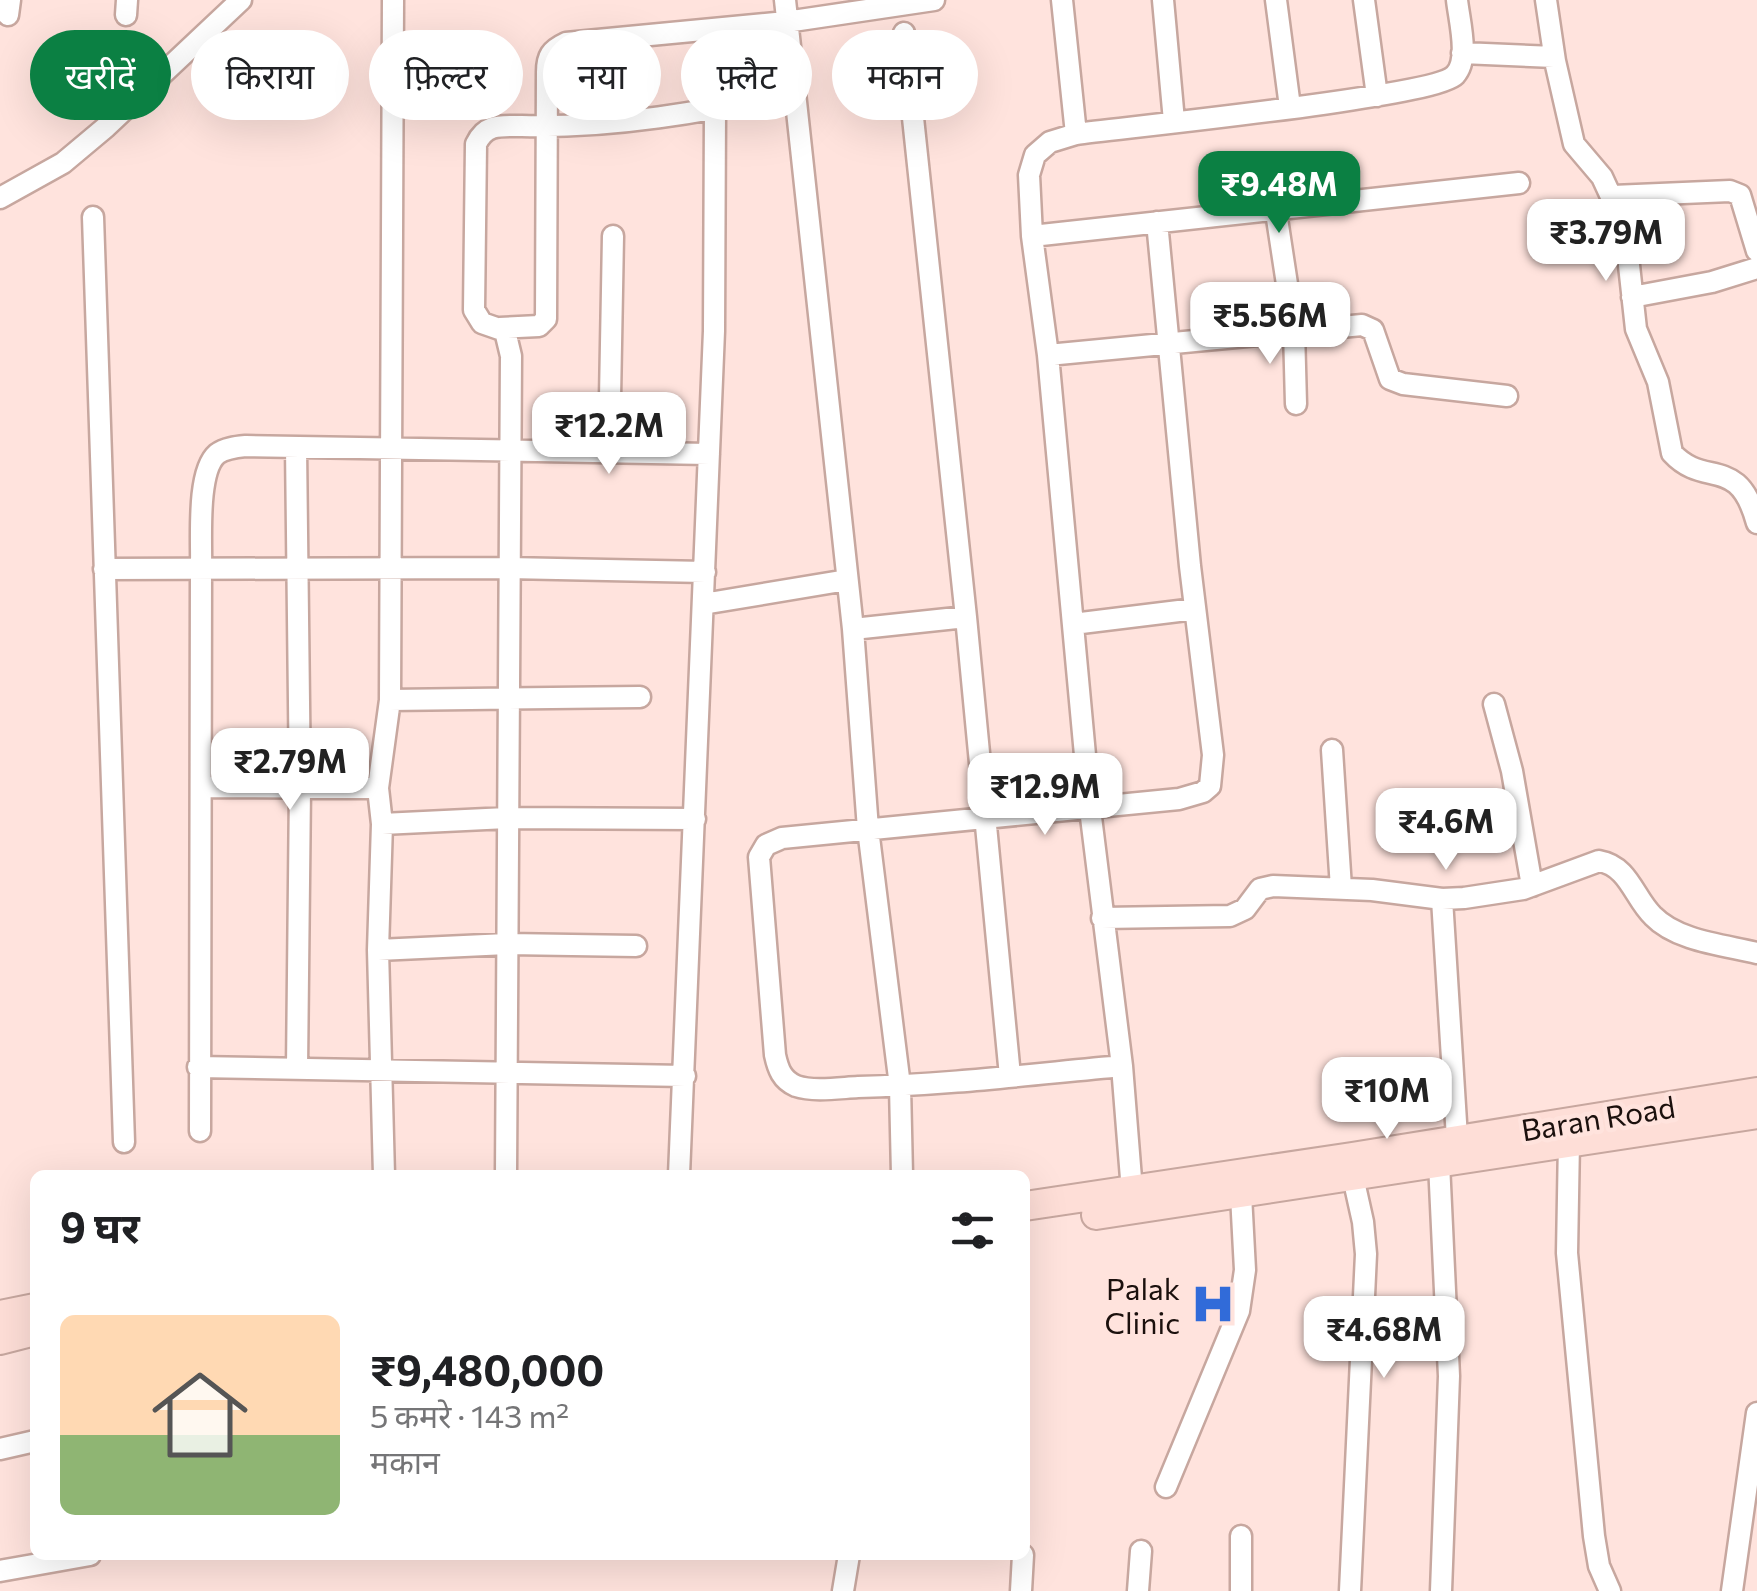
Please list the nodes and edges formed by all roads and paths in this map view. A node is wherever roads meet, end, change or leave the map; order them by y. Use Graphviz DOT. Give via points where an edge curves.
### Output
graph roads {
  1 [pos="241,0"];
  2 [pos="393,0"];
  3 [pos="934,0"];
  4 [pos="1062,0"];
  5 [pos="1163,0"];
  6 [pos="1276,0"];
  7 [pos="1364,0"];
  8 [pos="1457,0"];
  9 [pos="1546,0"];
  10 [pos="786,11"];
  11 [pos="1462,53"];
  12 [pos="1554,56"];
  13 [pos="1377,96"];
  14 [pos="1290,107"];
  15 [pos="681,113"];
  16 [pos="715,120"];
  17 [pos="796,120"];
  18 [pos="913,120"];
  19 [pos="1174,121"];
  20 [pos="548,127"];
  21 [pos="1076,134"];
  22 [pos="1520,184"];
  23 [pos="1613,196"];
  24 [pos="0,198"];
  25 [pos="1276,212"];
  26 [pos="93,218"];
  27 [pos="1157,222"];
  28 [pos="613,236"];
  29 [pos="1032,236"];
  30 [pos="1757,251"];
  31 [pos="1757,268"];
  32 [pos="1632,297"];
  33 [pos="500,328"];
  34 [pos="1294,330"];
  35 [pos="1167,342"];
  36 [pos="1048,356"];
  37 [pos="1506,396"];
  38 [pos="1296,404"];
  39 [pos="296,447"];
  40 [pos="390,448"];
  41 [pos="510,450"];
  42 [pos="609,452"];
  43 [pos="709,454"];
  44 [pos="1757,523"];
  45 [pos="391,567"];
  46 [pos="298,568"];
  47 [pos="508,568"];
  48 [pos="104,569"];
  49 [pos="201,570"];
  50 [pos="705,572"];
  51 [pos="847,580"];
  52 [pos="703,604"];
  53 [pos="1195,609"];
  54 [pos="966,617"];
  55 [pos="1073,624"];
  56 [pos="853,629"];
  57 [pos="640,696"];
  58 [pos="390,700"];
  59 [pos="508,700"];
  60 [pos="1494,704"];
  61 [pos="1332,750"];
  62 [pos="202,786"];
  63 [pos="300,788"];
  64 [pos="378,788"];
  65 [pos="1090,809"];
  66 [pos="507,818"];
  67 [pos="695,819"];
  68 [pos="984,819"];
  69 [pos="382,824"];
  70 [pos="868,829"];
  71 [pos="1532,886"];
  72 [pos="1341,888"];
  73 [pos="1442,899"];
  74 [pos="1102,918"];
  75 [pos="506,944"];
  76 [pos="636,946"];
  77 [pos="378,950"];
  78 [pos="1757,954"];
  79 [pos="1122,1066"];
  80 [pos="198,1067"];
  81 [pos="298,1068"];
  82 [pos="506,1071"];
  83 [pos="384,1072"];
  84 [pos="684,1076"];
  85 [pos="1010,1076"];
  86 [pos="900,1086"];
  87 [pos="1757,1092"];
  88 [pos="1757,1114"];
  89 [pos="200,1131"];
  90 [pos="1457,1138"];
  91 [pos="1569,1140"];
  92 [pos="124,1142"];
  93 [pos="1439,1163"];
  94 [pos="384,1170"];
  95 [pos="506,1170"];
  96 [pos="680,1170"];
  97 [pos="902,1170"];
  98 [pos="1353,1178"];
  99 [pos="1132,1191"];
  100 [pos="1241,1194"];
  101 [pos="1030,1205"];
  102 [pos="1030,1224"];
  103 [pos="30,1309"];
  104 [pos="0,1314"];
  105 [pos="30,1332"];
  106 [pos="0,1340"];
  107 [pos="1757,1413"];
  108 [pos="30,1442"];
  109 [pos="0,1448"];
  110 [pos="1166,1487"];
  111 [pos="1240,1536"];
  112 [pos="1141,1551"];
  113 [pos="62,1560"];
  114 [pos="847,1560"];
  115 [pos="1023,1560"];
  116 [pos="0,1571"];
  117 [pos="842,1591"];
  118 [pos="1021,1591"];
  119 [pos="1138,1591"];
  120 [pos="1241,1591"];
  121 [pos="1350,1591"];
  122 [pos="1441,1591"];
  123 [pos="1610,1591"];
  124 [pos="1732,1591"];
  1 -- 24 [label="street" via="63,163"];
  2 -- 40 [label="street"];
  3 -- 10 [label="street"];
  4 -- 21 [label="street"];
  5 -- 19 [label="street"];
  6 -- 14 [label="street"];
  7 -- 13 [label="street"];
  8 -- 11 [label="street"];
  9 -- 12 [label="street"];
  10 -- 20 [label="street" via="566,43 547,58"];
  11 -- 12 [label="street"];
  11 -- 13 [label="street" via="1457,73 1444,82"];
  12 -- 23 [label="street" via="1574,144"];
  13 -- 14 [label="street"];
  14 -- 19 [label="street"];
  15 -- 20 [label="street"];
  16 -- 43 [label="street"];
  17 -- 51 [label="street"];
  18 -- 54 [label="street"];
  19 -- 21 [label="street"];
  20 -- 33 [label="street" via="546,319 539,326"];
  20 -- 33 [label="street" via="490,127 476,144 474,310 482,323"];
  21 -- 29 [label="street" via="1034,155"];
  22 -- 25 [label="street"];
  23 -- 30 [label="street" via="1730,191 1740,195"];
  23 -- 32 [label="street" via="1628,247"];
  25 -- 27 [label="street"];
  25 -- 34 [label="street"];
  26 -- 48 [label="street"];
  27 -- 29 [label="street"];
  27 -- 35 [label="street"];
  28 -- 42 [label="street"];
  29 -- 36 [label="street"];
  31 -- 32 [label="street"];
  32 -- 44 [label="street" via="1672,453 1736,482"];
  33 -- 41 [label="street" via="510,343"];
  34 -- 35 [label="street"];
  34 -- 37 [label="street" via="1369,326 1390,380"];
  34 -- 38 [label="street"];
  35 -- 36 [label="street"];
  35 -- 53 [label="street"];
  36 -- 55 [label="street"];
  39 -- 40 [label="street"];
  39 -- 46 [label="street"];
  39 -- 49 [label="street" via="236,447 213,457 204,487"];
  40 -- 41 [label="street"];
  40 -- 45 [label="street"];
  41 -- 42 [label="street"];
  41 -- 47 [label="street"];
  42 -- 43 [label="street"];
  43 -- 50 [label="street"];
  45 -- 46 [label="street"];
  45 -- 47 [label="street"];
  45 -- 58 [label="street"];
  46 -- 49 [label="street"];
  46 -- 63 [label="street"];
  47 -- 50 [label="street"];
  47 -- 59 [label="street"];
  48 -- 49 [label="street"];
  48 -- 92 [label="street"];
  49 -- 62 [label="street"];
  50 -- 52 [label="street"];
  51 -- 52 [label="street"];
  51 -- 56 [label="street"];
  52 -- 67 [label="street"];
  53 -- 55 [label="street"];
  53 -- 65 [label="street" via="1210,786 1179,799"];
  54 -- 56 [label="street"];
  54 -- 68 [label="street"];
  55 -- 65 [label="street"];
  56 -- 70 [label="street"];
  57 -- 59 [label="street"];
  58 -- 59 [label="street"];
  58 -- 64 [label="street"];
  59 -- 66 [label="street"];
  60 -- 71 [label="street"];
  61 -- 72 [label="street"];
  62 -- 63 [label="street"];
  62 -- 80 [label="street"];
  63 -- 64 [label="street"];
  63 -- 81 [label="street"];
  64 -- 69 [label="street"];
  65 -- 68 [label="street"];
  65 -- 74 [label="street"];
  66 -- 67 [label="street"];
  66 -- 69 [label="street"];
  66 -- 75 [label="street"];
  67 -- 84 [label="street"];
  68 -- 70 [label="street"];
  68 -- 85 [label="street"];
  69 -- 77 [label="street"];
  70 -- 86 [label="street"];
  70 -- 86 [label="street" via="782,838 760,852 775,1055 780,1074 798,1086"];
  71 -- 73 [label="street"];
  71 -- 78 [label="street" via="1607,862 1664,926"];
  72 -- 73 [label="street"];
  72 -- 74 [label="street" via="1266,887 1230,916"];
  73 -- 90 [label="street"];
  74 -- 79 [label="street"];
  75 -- 76 [label="street"];
  75 -- 77 [label="street"];
  75 -- 82 [label="street"];
  77 -- 83 [label="street"];
  79 -- 85 [label="street"];
  79 -- 99 [label="street"];
  80 -- 81 [label="street"];
  80 -- 89 [label="street"];
  81 -- 83 [label="street"];
  82 -- 83 [label="street"];
  82 -- 84 [label="street"];
  82 -- 95 [label="street"];
  83 -- 94 [label="street"];
  84 -- 96 [label="street"];
  85 -- 86 [label="street"];
  86 -- 97 [label="street"];
  87 -- 90 [label="main road, Baran Road"];
  88 -- 91 [label="main road, Baran Road"];
  90 -- 99 [label="main road, Baran Road"];
  91 -- 93 [label="main road, Baran Road"];
  91 -- 123 [label="street" via="1567,1253 1594,1536"];
  93 -- 98 [label="main road, Baran Road"];
  93 -- 122 [label="street" via="1449,1376"];
  98 -- 100 [label="main road, Baran Road"];
  98 -- 121 [label="street" via="1366,1254"];
  99 -- 101 [label="main road, Baran Road"];
  100 -- 102 [label="main road, Baran Road"];
  100 -- 110 [label="street" via="1245,1270 1239,1311"];
  103 -- 104 [label="main road"];
  105 -- 106 [label="main road"];
  107 -- 124 [label="street"];
  108 -- 109 [label="street"];
  111 -- 120 [label="street"];
  112 -- 119 [label="street"];
  113 -- 116 [label="street"];
  114 -- 117 [label="street"];
  115 -- 118 [label="street"];
}
